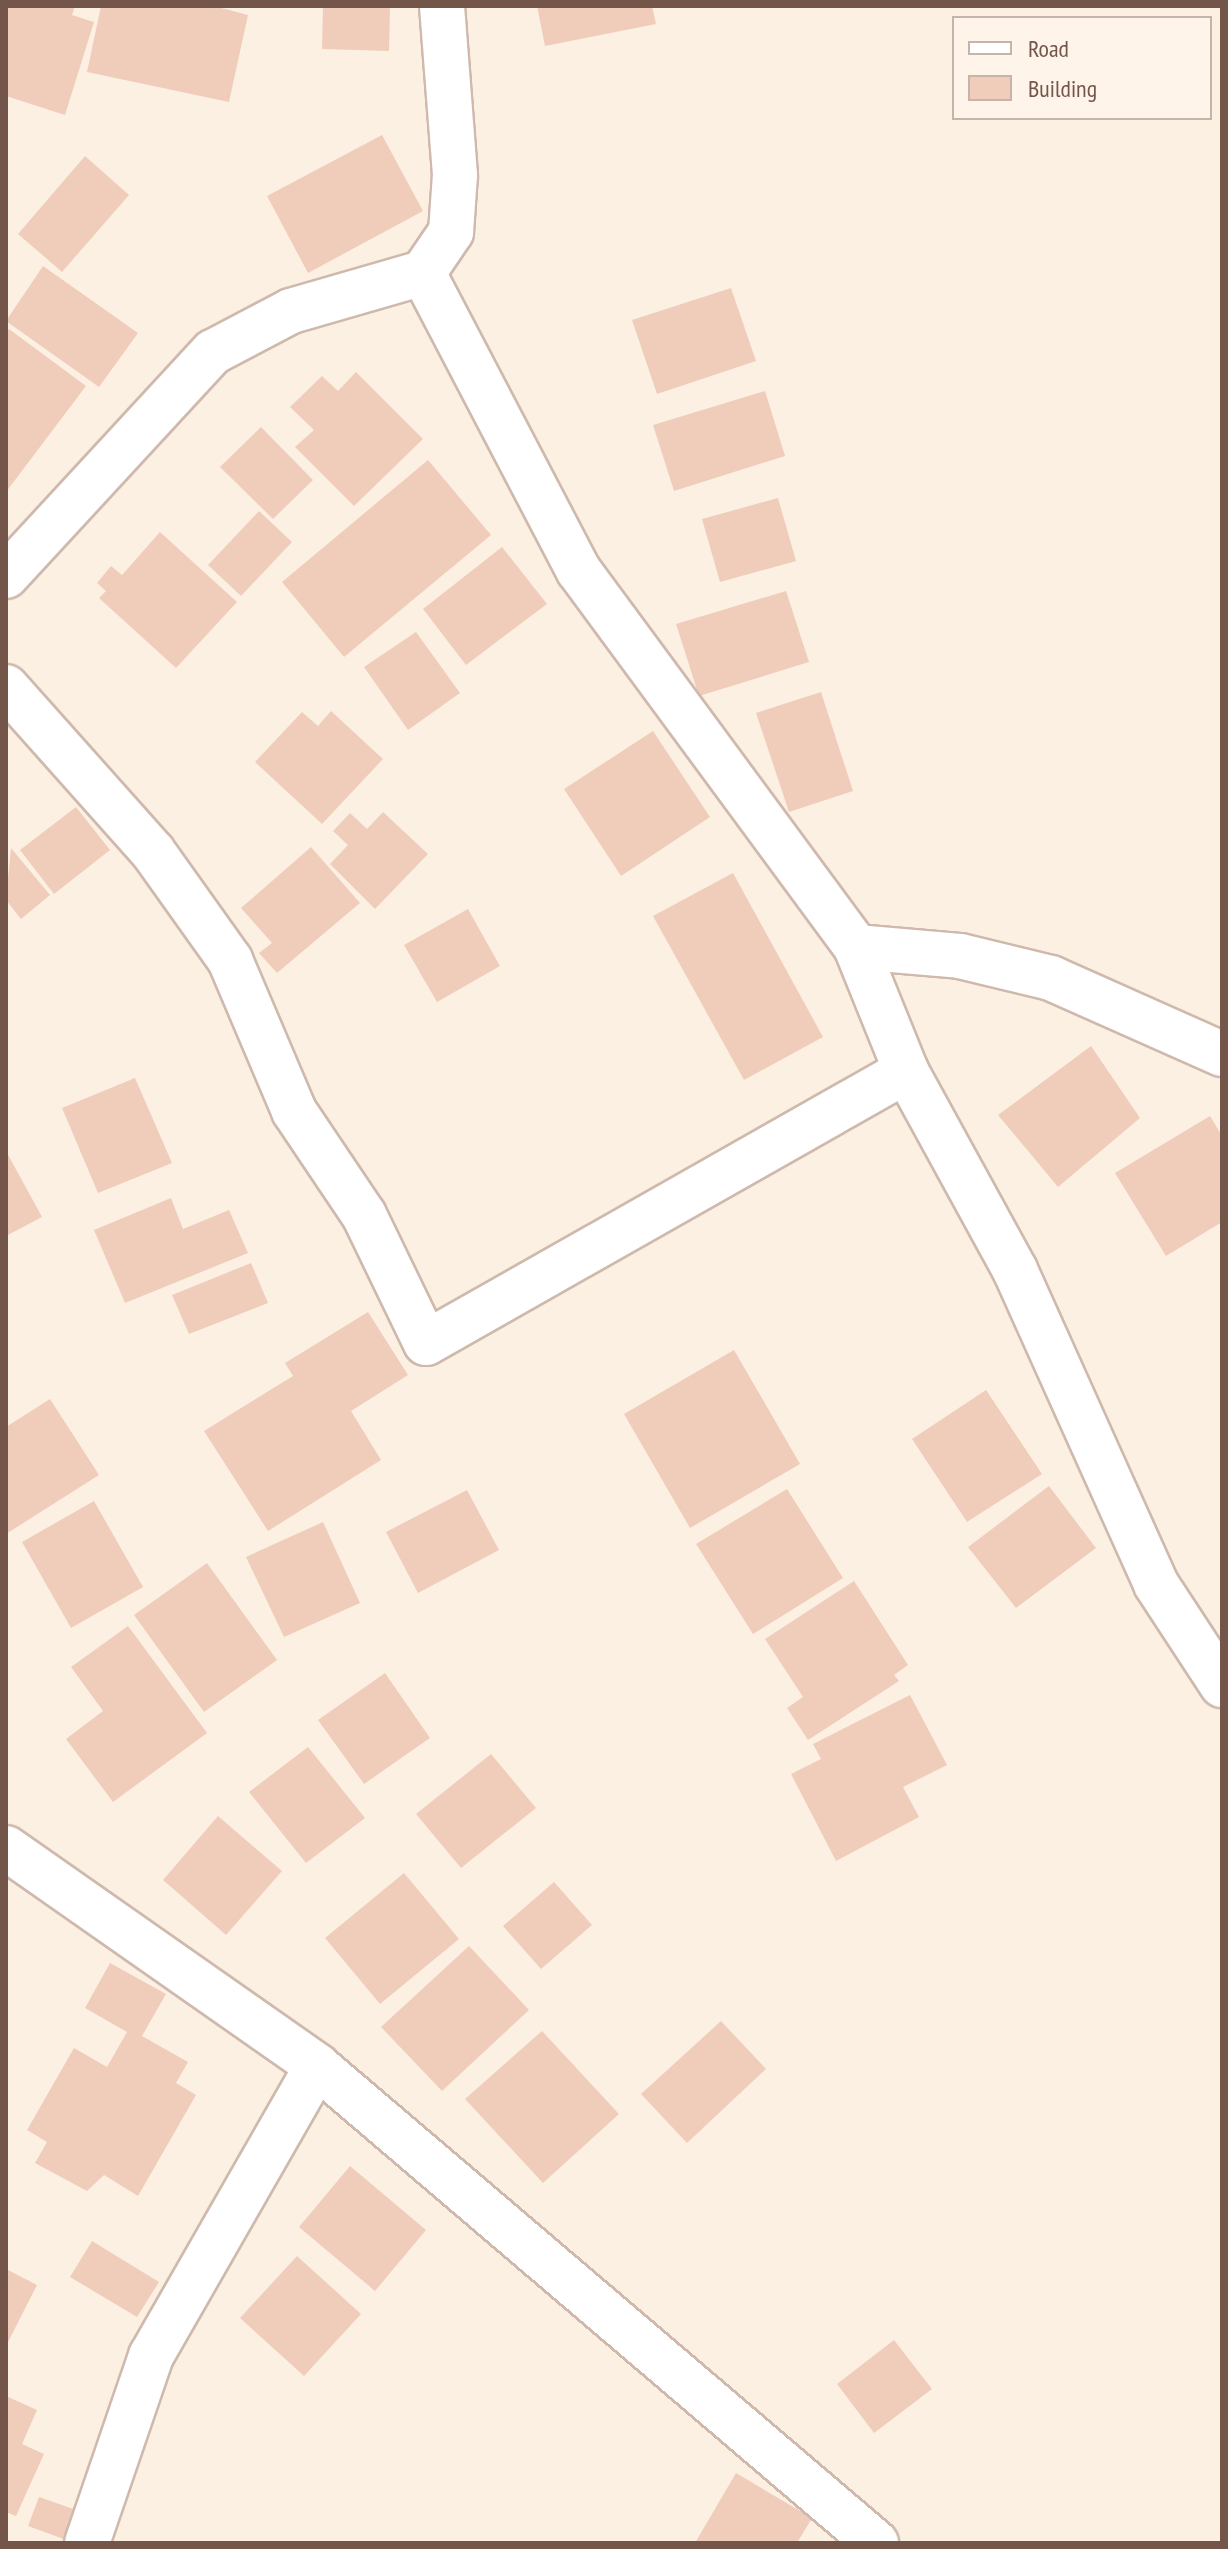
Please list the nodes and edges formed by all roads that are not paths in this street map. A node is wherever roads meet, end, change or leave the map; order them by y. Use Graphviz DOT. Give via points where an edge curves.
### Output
graph roads {
  1 [pos="442,6"];
  2 [pos="423,273"];
  3 [pos="9,567"];
  4 [pos="6,687"];
  5 [pos="856,947"];
  6 [pos="1222,1054"];
  7 [pos="906,1071"];
  8 [pos="1222,1685"];
  9 [pos="6,1848"];
  10 [pos="317,2066"];
  11 [pos="87,2543"];
  12 [pos="876,2543"];
  1 -- 2 [label="street" via="455,175 451,232"];
  2 -- 3 [label="street" via="317,301 213,352"];
  2 -- 5 [label="street" via="579,571"];
  4 -- 7 [label="street" via="153,852 230,960 294,1111 364,1215 426,1343"];
  5 -- 6 [label="street" via="960,956 1051,978"];
  5 -- 7 [label="street"];
  7 -- 8 [label="street" via="1015,1270 1156,1584"];
  9 -- 10 [label="street"];
  10 -- 11 [label="street" via="151,2356"];
  10 -- 12 [label="street"];
}
